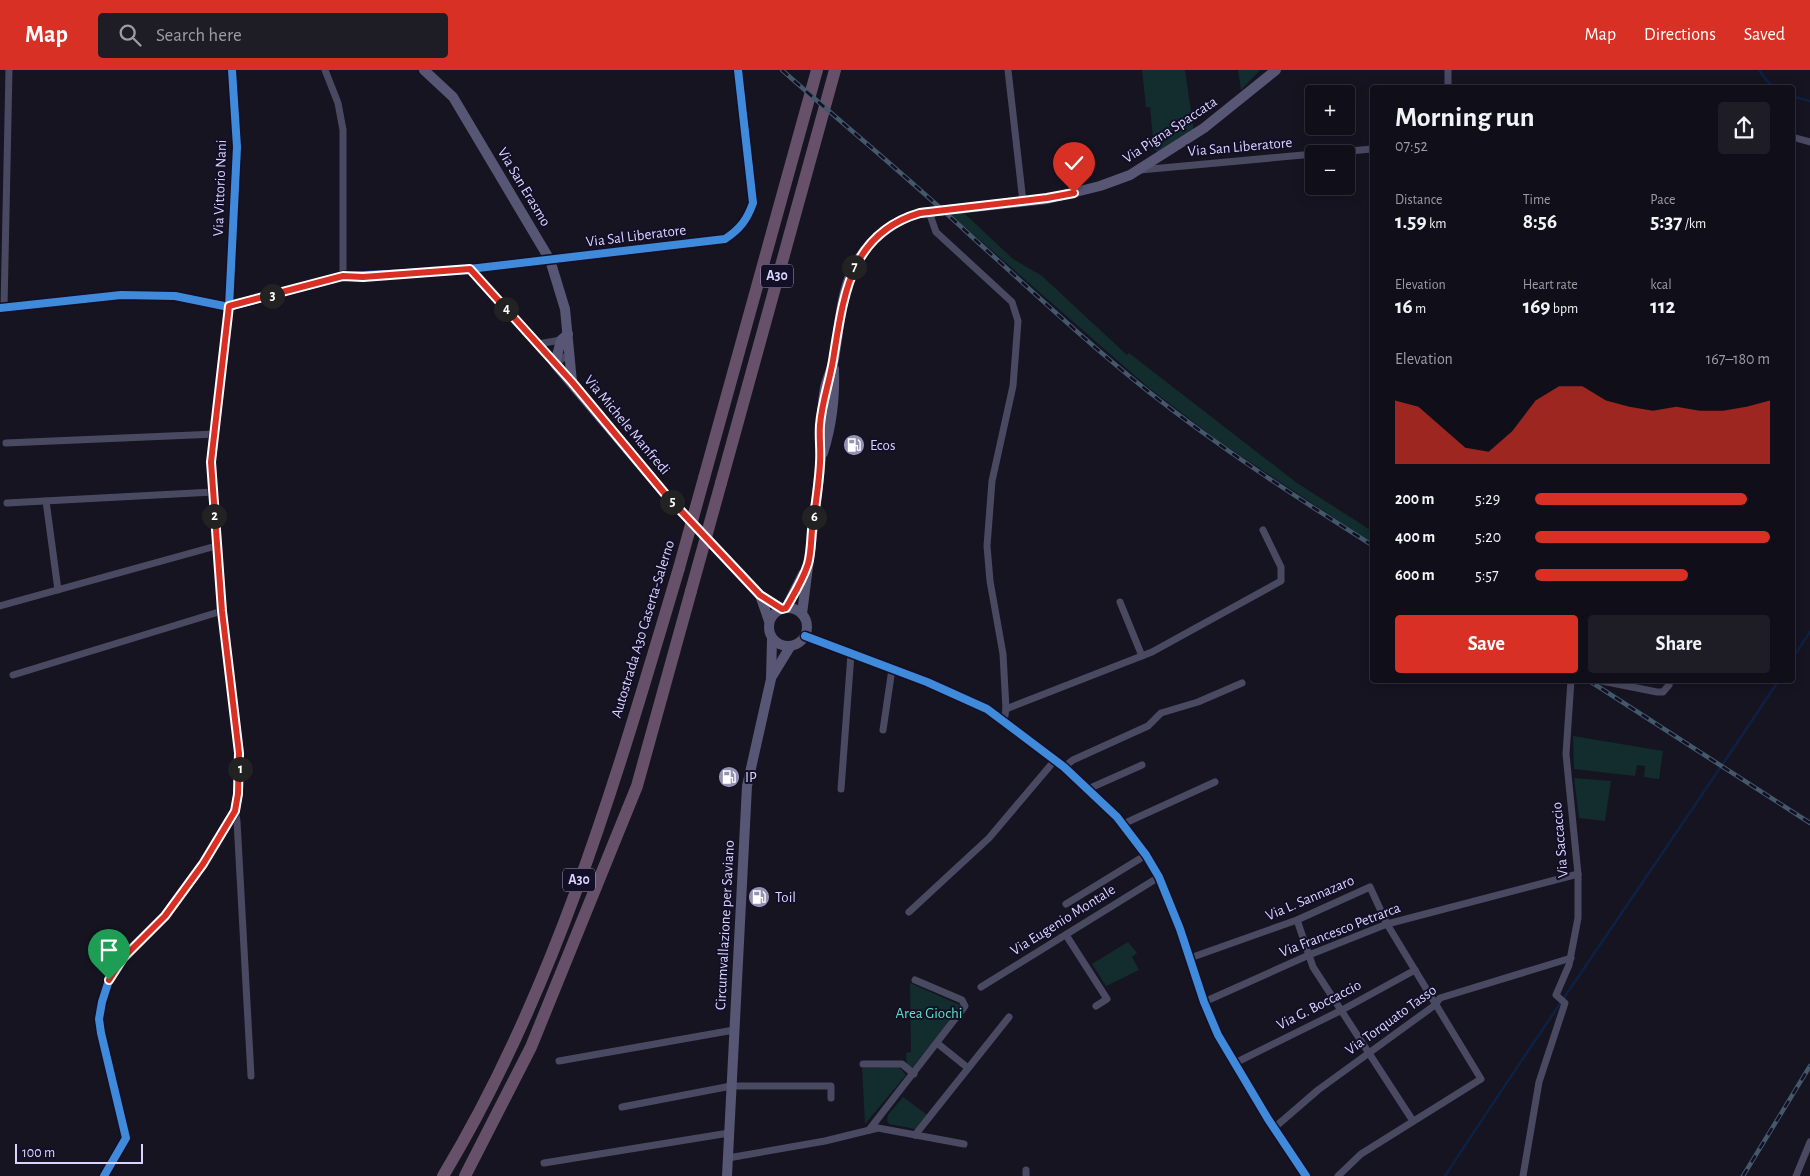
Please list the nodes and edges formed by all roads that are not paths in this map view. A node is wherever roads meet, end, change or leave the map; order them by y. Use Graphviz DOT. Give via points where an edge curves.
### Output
graph roads {
  1 [pos="9,70"];
  2 [pos="232,70"];
  3 [pos="325,70"];
  4 [pos="424,70"];
  5 [pos="738,70"];
  6 [pos="817,70"];
  7 [pos="835,70"];
  8 [pos="1008,70"];
  9 [pos="1276,70"];
  10 [pos="1448,70"];
  11 [pos="1448,85"];
  12 [pos="1795,139"];
  13 [pos="1810,142"];
  14 [pos="1370,148"];
  15 [pos="1355,150"];
  16 [pos="1305,155"];
  17 [pos="1138,170"];
  18 [pos="1023,202"];
  19 [pos="925,213"];
  20 [pos="550,260"];
  21 [pos="470,269"];
  22 [pos="343,276"];
  23 [pos="229,306"];
  24 [pos="2,308"];
  25 [pos="564,337"];
  26 [pos="538,344"];
  27 [pos="569,354"];
  28 [pos="555,364"];
  29 [pos="572,382"];
  30 [pos="216,434"];
  31 [pos="6,442"];
  32 [pos="213,492"];
  33 [pos="46,501"];
  34 [pos="7,503"];
  35 [pos="1263,530"];
  36 [pos="216,546"];
  37 [pos="808,564"];
  38 [pos="58,590"];
  39 [pos="760,595"];
  40 [pos="1120,602"];
  41 [pos="0,606"];
  42 [pos="784,608"];
  43 [pos="222,611"];
  44 [pos="802,614"];
  45 [pos="769,621"];
  46 [pos="806,636"];
  47 [pos="772,638"];
  48 [pos="790,647"];
  49 [pos="851,654"];
  50 [pos="1142,656"];
  51 [pos="892,669"];
  52 [pos="13,675"];
  53 [pos="771,679"];
  54 [pos="1242,683"];
  55 [pos="1571,683"];
  56 [pos="1612,683"];
  57 [pos="1669,686"];
  58 [pos="1006,709"];
  59 [pos="1004,721"];
  60 [pos="883,730"];
  61 [pos="1054,760"];
  62 [pos="1142,765"];
  63 [pos="1064,767"];
  64 [pos="1216,782"];
  65 [pos="1088,789"];
  66 [pos="841,790"];
  67 [pos="235,811"];
  68 [pos="1123,824"];
  69 [pos="1146,854"];
  70 [pos="1578,874"];
  71 [pos="1159,877"];
  72 [pos="1066,904"];
  73 [pos="909,912"];
  74 [pos="1297,920"];
  75 [pos="1387,924"];
  76 [pos="1066,934"];
  77 [pos="1309,955"];
  78 [pos="1190,958"];
  79 [pos="1571,958"];
  80 [pos="1415,970"];
  81 [pos="915,980"];
  82 [pos="982,987"];
  83 [pos="1204,1002"];
  84 [pos="1435,1005"];
  85 [pos="1096,1006"];
  86 [pos="1342,1010"];
  87 [pos="1009,1017"];
  88 [pos="734,1030"];
  89 [pos="937,1043"];
  90 [pos="1369,1054"];
  91 [pos="559,1061"];
  92 [pos="1235,1063"];
  93 [pos="863,1064"];
  94 [pos="968,1068"];
  95 [pos="914,1074"];
  96 [pos="251,1076"];
  97 [pos="731,1086"];
  98 [pos="831,1098"];
  99 [pos="622,1107"];
  100 [pos="1413,1121"];
  101 [pos="1274,1128"];
  102 [pos="869,1130"];
  103 [pos="729,1133"];
  104 [pos="915,1135"];
  105 [pos="1810,1142"];
  106 [pos="964,1144"];
  107 [pos="728,1158"];
  108 [pos="544,1163"];
  109 [pos="104,1176"];
  110 [pos="443,1176"];
  111 [pos="465,1176"];
  112 [pos="727,1176"];
  113 [pos="1306,1176"];
  114 [pos="1338,1176"];
  115 [pos="1523,1176"];
  116 [pos="1796,1176"];
  1 -- 24 [label="street"];
  2 -- 23 [label="street, Via Vittorio Nani" via="237,147"];
  3 -- 22 [label="street" via="338,103 343,130"];
  4 -- 20 [label="main road, Via San Erasmo" via="453,97"];
  5 -- 20 [label="street, Via Sal Liberatore" via="753,203 739,230 725,239"];
  6 -- 110 [label="highway, Autostrada A30 Caserta-Salerno / A30, bridge" via="679,568 614,782 571,905 513,1045"];
  7 -- 111 [label="highway, A30, bridge" via="637,786 531,1047"];
  8 -- 18 [label="street"];
  9 -- 17 [label="main road, Via Pigna Spaccata" via="1212,123"];
  10 -- 11 [label="street"];
  12 -- 13 [label="street"];
  14 -- 15 [label="street, Via San Liberatore"];
  16 -- 17 [label="street, Via San Liberatore"];
  17 -- 18 [label="main road, Via Pigna Spaccata" via="1074,193"];
  18 -- 19 [label="main road, Via Pigna Spaccata"];
  19 -- 37 [label="main road, Via Pigna Spaccata" via="893,224 878,236 858,259 842,302 820,426 820,461"];
  19 -- 58 [label="street" via="936,232 1012,302 1018,321 1013,386 992,482 987,546 1003,654"];
  20 -- 21 [label="street, Via Sal Liberatore"];
  20 -- 25 [label="main road, Via San Erasmo" via="565,309"];
  21 -- 22 [label="street, Via Sal Liberatore"];
  21 -- 26 [label="street, Via Michele Manfredi"];
  22 -- 23 [label="street, Via Sal Liberatore"];
  23 -- 24 [label="street" via="175,296 121,295"];
  23 -- 30 [label="street, Via Vittorio Nani"];
  25 -- 26 [label="street"];
  25 -- 27 [label="main road, Via San Erasmo"];
  25 -- 28 [label="main road, Via San Erasmo"];
  26 -- 28 [label="street, Via Michele Manfredi"];
  27 -- 28 [label="street"];
  27 -- 29 [label="main road, Via San Erasmo"];
  28 -- 29 [label="main road, Via Michele Manfredi"];
  29 -- 39 [label="main road, Via Michele Manfredi" via="680,510"];
  30 -- 31 [label="street"];
  30 -- 32 [label="street, Via Vittorio Nani" via="211,462"];
  32 -- 33 [label="street"];
  32 -- 36 [label="street, Via Vittorio Nani"];
  33 -- 34 [label="street"];
  33 -- 38 [label="street"];
  35 -- 50 [label="street" via="1281,567 1282,581"];
  36 -- 38 [label="street"];
  36 -- 43 [label="street, Via Vittorio Nani"];
  37 -- 42 [label="main road"];
  37 -- 44 [label="main road, Via Pigna Spaccata"];
  38 -- 41 [label="street"];
  39 -- 42 [label="main road"];
  39 -- 45 [label="main road"];
  40 -- 50 [label="street"];
  42 -- 44 [label="main road" via="798,610"];
  42 -- 45 [label="main road"];
  43 -- 52 [label="street"];
  43 -- 67 [label="street, Via Vittorio Nani" via="239,753 240,775"];
  44 -- 46 [label="main road" via="807,624"];
  45 -- 47 [label="main road"];
  46 -- 48 [label="main road"];
  46 -- 49 [label="street"];
  47 -- 48 [label="main road" via="780,645"];
  47 -- 53 [label="main road, Circumvallazione per Saviano"];
  48 -- 53 [label="main road, Circumvallazione per Saviano"];
  49 -- 51 [label="street"];
  49 -- 66 [label="street"];
  50 -- 58 [label="street"];
  51 -- 59 [label="street" via="987,709"];
  51 -- 60 [label="street"];
  53 -- 88 [label="main road, Circumvallazione per Saviano" via="747,786"];
  54 -- 63 [label="street" via="1161,714 1148,726"];
  55 -- 70 [label="street, Via Saccaccio" via="1567,762"];
  56 -- 57 [label="street" via="1657,692 1663,692"];
  58 -- 59 [label="street"];
  59 -- 61 [label="street"];
  61 -- 63 [label="street"];
  61 -- 73 [label="street" via="989,838"];
  62 -- 65 [label="street"];
  63 -- 65 [label="street"];
  64 -- 68 [label="street"];
  65 -- 68 [label="street"];
  67 -- 96 [label="street"];
  67 -- 109 [label="street" via="183,892 165,916 123,958 109,980 99,1019 126,1138"];
  68 -- 69 [label="street"];
  69 -- 71 [label="street"];
  69 -- 72 [label="street"];
  70 -- 75 [label="street, Via Francesco Petrarca"];
  70 -- 79 [label="street, Via Saccaccio" via="1578,918"];
  71 -- 76 [label="street, Via Eugenio Montale"];
  71 -- 78 [label="street"];
  74 -- 75 [label="street, Via L. Sannazaro" via="1370,888"];
  74 -- 77 [label="street"];
  74 -- 78 [label="street, Via L. Sannazaro"];
  75 -- 77 [label="street, Via Francesco Petrarca"];
  75 -- 80 [label="street, Via L. Sannazaro"];
  76 -- 82 [label="street, Via Eugenio Montale"];
  76 -- 85 [label="street" via="1107,999"];
  77 -- 83 [label="street, Via Francesco Petrarca"];
  77 -- 86 [label="street" via="1313,967"];
  78 -- 83 [label="street"];
  79 -- 84 [label="street, Via Torquato Tasso" via="1440,998"];
  79 -- 115 [label="street, Via Saccaccio" via="1556,995 1565,1003 1538,1082"];
  80 -- 84 [label="street, Via L. Sannazaro"];
  80 -- 86 [label="street, Via G. Boccaccio"];
  81 -- 89 [label="street" via="965,1002"];
  83 -- 92 [label="street"];
  84 -- 90 [label="street, Via Torquato Tasso"];
  84 -- 100 [label="street, Via L. Sannazaro" via="1481,1079"];
  86 -- 90 [label="street"];
  86 -- 92 [label="street, Via G. Boccaccio"];
  87 -- 94 [label="street"];
  88 -- 91 [label="street"];
  88 -- 97 [label="main road, Circumvallazione per Saviano"];
  89 -- 94 [label="street"];
  89 -- 95 [label="street"];
  90 -- 100 [label="street"];
  90 -- 101 [label="street, Via Torquato Tasso" via="1318,1090"];
  92 -- 101 [label="street"];
  93 -- 95 [label="street" via="902,1064"];
  94 -- 104 [label="street"];
  95 -- 102 [label="street"];
  97 -- 98 [label="street" via="831,1086"];
  97 -- 99 [label="street"];
  97 -- 103 [label="main road, Circumvallazione per Saviano"];
  100 -- 114 [label="street" via="1361,1154"];
  101 -- 113 [label="street"];
  102 -- 104 [label="street" via="878,1128"];
  102 -- 107 [label="street" via="825,1142"];
  103 -- 107 [label="main road, Circumvallazione per Saviano"];
  103 -- 108 [label="street"];
  104 -- 106 [label="street"];
  105 -- 116 [label="street"];
  107 -- 112 [label="main road, Circumvallazione per Saviano"];
}
